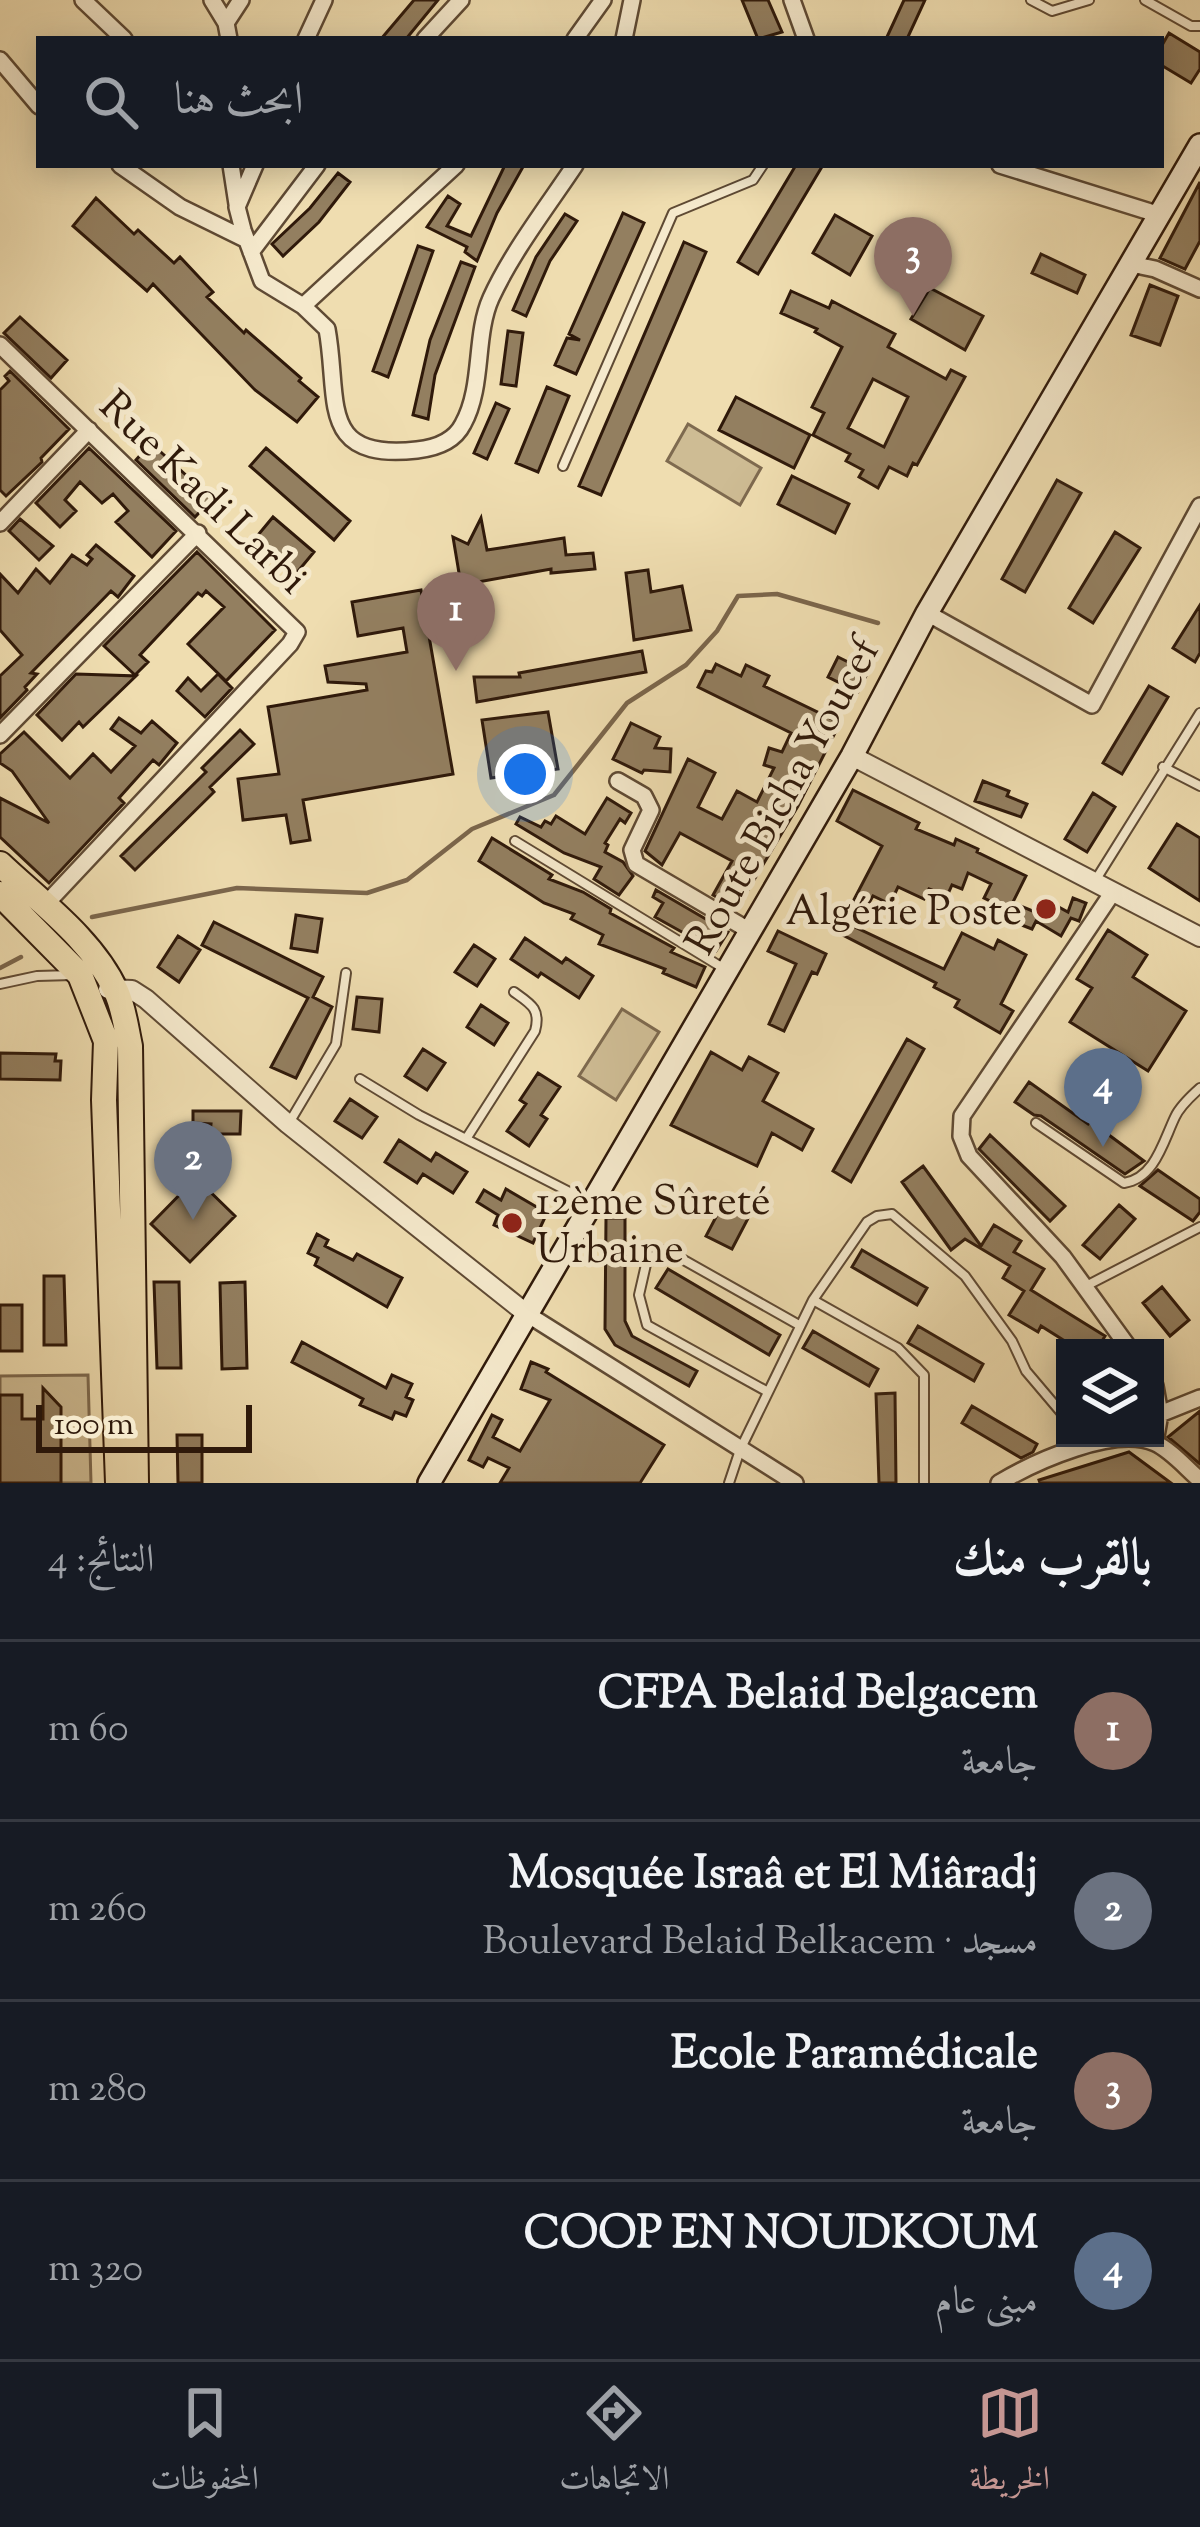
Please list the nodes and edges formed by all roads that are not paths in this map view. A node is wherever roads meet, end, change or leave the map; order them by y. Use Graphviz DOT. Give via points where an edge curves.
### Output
graph roads {
  1 [pos="83,0"];
  2 [pos="212,0"];
  3 [pos="242,0"];
  4 [pos="324,0"];
  5 [pos="461,0"];
  6 [pos="603,0"];
  7 [pos="632,0"];
  8 [pos="792,0"];
  9 [pos="1031,0"];
  10 [pos="1089,0"];
  11 [pos="1145,0"];
  12 [pos="1200,26"];
  13 [pos="227,31"];
  14 [pos="121,36"];
  15 [pos="307,36"];
  16 [pos="427,36"];
  17 [pos="577,36"];
  18 [pos="625,36"];
  19 [pos="805,36"];
  20 [pos="0,60"];
  21 [pos="36,102"];
  22 [pos="1200,145"];
  23 [pos="124,168"];
  24 [pos="231,168"];
  25 [pos="254,168"];
  26 [pos="314,168"];
  27 [pos="453,168"];
  28 [pos="573,168"];
  29 [pos="761,168"];
  30 [pos="1010,168"];
  31 [pos="237,207"];
  32 [pos="1160,215"];
  33 [pos="249,246"];
  34 [pos="1131,264"];
  35 [pos="1200,289"];
  36 [pos="303,306"];
  37 [pos="0,345"];
  38 [pos="89,430"];
  39 [pos="563,466"];
  40 [pos="1200,506"];
  41 [pos="0,523"];
  42 [pos="199,533"];
  43 [pos="927,613"];
  44 [pos="1200,713"];
  45 [pos="0,735"];
  46 [pos="852,756"];
  47 [pos="1163,766"];
  48 [pos="618,781"];
  49 [pos="1200,786"];
  50 [pos="515,841"];
  51 [pos="0,864"];
  52 [pos="1094,882"];
  53 [pos="1113,892"];
  54 [pos="0,894"];
  55 [pos="46,917"];
  56 [pos="750,931"];
  57 [pos="1200,937"];
  58 [pos="80,969"];
  59 [pos="728,970"];
  60 [pos="346,973"];
  61 [pos="0,984"];
  62 [pos="115,988"];
  63 [pos="514,992"];
  64 [pos="361,1079"];
  65 [pos="1200,1088"];
  66 [pos="1036,1123"];
  67 [pos="288,1124"];
  68 [pos="466,1139"];
  69 [pos="591,1203"];
  70 [pos="1200,1227"];
  71 [pos="1084,1286"];
  72 [pos="813,1300"];
  73 [pos="527,1314"];
  74 [pos="800,1324"];
  75 [pos="1122,1339"];
  76 [pos="769,1392"];
  77 [pos="1200,1398"];
  78 [pos="1056,1406"];
  79 [pos="1164,1412"];
  80 [pos="1072,1447"];
  81 [pos="1161,1447"];
  82 [pos="740,1450"];
  83 [pos="1200,1480"];
  84 [pos="118,1483"];
  85 [pos="136,1483"];
  86 [pos="429,1483"];
  87 [pos="729,1483"];
  88 [pos="795,1483"];
  89 [pos="924,1483"];
  90 [pos="999,1483"];
  1 -- 14 [label="street"];
  2 -- 13 [label="street"];
  3 -- 13 [label="street"];
  4 -- 15 [label="street"];
  5 -- 16 [label="street"];
  6 -- 17 [label="street"];
  7 -- 18 [label="street"];
  8 -- 19 [label="street"];
  9 -- 10 [label="lane" via="1052,11"];
  11 -- 12 [label="lane"];
  20 -- 21 [label="street"];
  22 -- 32 [label="main road, Route Bicha Youcef"];
  23 -- 33 [label="street"];
  24 -- 31 [label="street"];
  25 -- 31 [label="street"];
  26 -- 33 [label="street"];
  27 -- 36 [label="street"];
  28 -- 36 [label="street" via="489,301 463,425 448,442 403,452 352,443 334,398 327,329"];
  29 -- 39 [label="lane" via="753,180 674,213"];
  30 -- 32 [label="street"];
  31 -- 33 [label="street"];
  32 -- 34 [label="main road, Route Bicha Youcef"];
  33 -- 36 [label="street" via="262,281"];
  34 -- 35 [label="street"];
  34 -- 43 [label="main road, Route Bicha Youcef"];
  37 -- 38 [label="street, Rue Kadi Larbi"];
  38 -- 41 [label="street"];
  38 -- 42 [label="street, Rue Kadi Larbi"];
  40 -- 43 [label="street" via="1092,705"];
  42 -- 45 [label="street"];
  42 -- 55 [label="street, Rue Kadi Larbi" via="294,626 296,638"];
  43 -- 46 [label="main road, Route Bicha Youcef"];
  44 -- 47 [label="lane"];
  46 -- 52 [label="street"];
  46 -- 56 [label="main road, Route Bicha Youcef"];
  47 -- 49 [label="lane"];
  47 -- 52 [label="lane"];
  48 -- 56 [label="street" via="651,810 632,850 636,864"];
  50 -- 59 [label="lane"];
  51 -- 55 [label="main road"];
  52 -- 53 [label="street"];
  53 -- 57 [label="street"];
  53 -- 71 [label="street" via="962,1116 969,1156"];
  54 -- 55 [label="main road"];
  55 -- 58 [label="main road"];
  56 -- 59 [label="main road, Route Bicha Youcef"];
  58 -- 61 [label="lane"];
  58 -- 62 [label="main road"];
  58 -- 62 [label="street"];
  58 -- 84 [label="main road" via="106,1041"];
  59 -- 69 [label="main road, Route Bicha Youcef"];
  60 -- 67 [label="lane" via="336,1044"];
  62 -- 67 [label="street" via="146,999"];
  62 -- 85 [label="main road" via="130,1046"];
  63 -- 68 [label="lane" via="534,1006 535,1031"];
  64 -- 68 [label="lane"];
  65 -- 66 [label="lane" via="1132,1183"];
  67 -- 73 [label="street"];
  68 -- 69 [label="lane"];
  69 -- 73 [label="main road, Route Bicha Youcef"];
  70 -- 71 [label="lane"];
  71 -- 75 [label="street"];
  72 -- 74 [label="lane"];
  72 -- 78 [label="lane" via="867,1222 892,1214 965,1276"];
  72 -- 89 [label="lane" via="898,1348 924,1376"];
  73 -- 82 [label="street"];
  73 -- 86 [label="main road, Route Bicha Youcef"];
  74 -- 76 [label="lane"];
  74 -- 76 [label="lane" via="666,1250 647,1260 639,1295 646,1325"];
  76 -- 82 [label="lane"];
  77 -- 79 [label="street"];
  80 -- 90 [label="street"];
  81 -- 83 [label="street"];
  82 -- 87 [label="lane"];
  82 -- 88 [label="street"];
}
